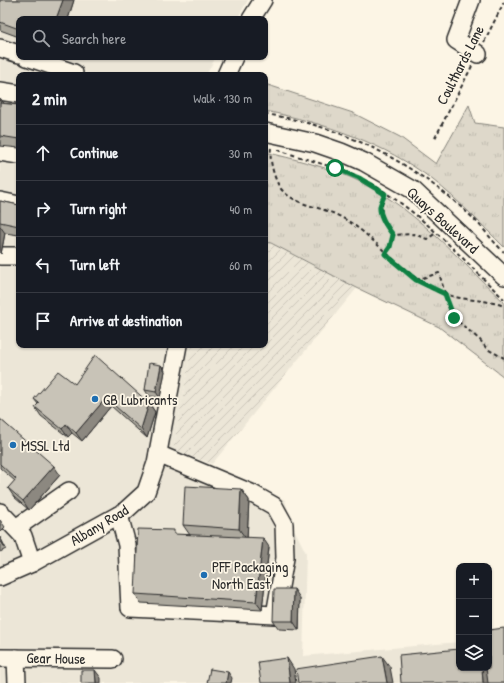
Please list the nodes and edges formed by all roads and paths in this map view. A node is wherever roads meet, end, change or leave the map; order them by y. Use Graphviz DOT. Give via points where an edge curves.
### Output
graph roads {
  1 [pos="263,0"];
  2 [pos="471,0"];
  3 [pos="504,2"];
  4 [pos="253,16"];
  5 [pos="0,48"];
  6 [pos="16,53"];
  7 [pos="478,54"];
  8 [pos="35,60"];
  9 [pos="233,60"];
  10 [pos="68,72"];
  11 [pos="227,72"];
  12 [pos="0,91"];
  13 [pos="16,94"];
  14 [pos="268,133"];
  15 [pos="434,138"];
  16 [pos="268,148"];
  17 [pos="271,148"];
  18 [pos="0,152"];
  19 [pos="16,155"];
  20 [pos="385,194"];
  21 [pos="0,201"];
  22 [pos="16,204"];
  23 [pos="436,233"];
  24 [pos="393,235"];
  25 [pos="385,254"];
  26 [pos="504,276"];
  27 [pos="416,280"];
  28 [pos="445,294"];
  29 [pos="504,299"];
  30 [pos="504,306"];
  31 [pos="177,348"];
  32 [pos="504,358"];
  33 [pos="158,454"];
  34 [pos="69,491"];
  35 [pos="0,512"];
  36 [pos="119,515"];
  37 [pos="16,528"];
  38 [pos="32,564"];
  39 [pos="0,577"];
  40 [pos="8,658"];
  41 [pos="113,659"];
  42 [pos="17,683"];
  1 -- 4 [label="street"];
  2 -- 7 [label="street" via="456,40"];
  3 -- 7 [label="path, Coulthards Lane"];
  5 -- 6 [label="street"];
  7 -- 15 [label="path, Coulthards Lane"];
  8 -- 10 [label="street"];
  9 -- 11 [label="street"];
  12 -- 13 [label="street"];
  14 -- 26 [label="street, Quays Boulevard" via="315,143 341,152 364,162 412,190"];
  16 -- 17 [label="path"];
  17 -- 20 [label="path" via="335,168 359,178"];
  17 -- 25 [label="path" via="273,168 280,187 288,195 301,203 335,214 365,232"];
  18 -- 19 [label="street"];
  20 -- 23 [label="path" via="404,206"];
  20 -- 24 [label="path" via="380,206 386,225"];
  21 -- 22 [label="street"];
  23 -- 24 [label="path" via="427,239 414,234"];
  23 -- 29 [label="path"];
  24 -- 25 [label="path"];
  25 -- 27 [label="path"];
  27 -- 28 [label="path"];
  27 -- 28 [label="path" via="439,273"];
  28 -- 30 [label="path"];
  28 -- 32 [label="path" via="454,318 487,349"];
  31 -- 33 [label="street, Albany Road"];
  33 -- 36 [label="street, Albany Road" via="146,492"];
  33 -- 36 [label="street" via="251,493 274,506 284,524 285,558 275,615 130,608 127,545"];
  34 -- 37 [label="street"];
  35 -- 37 [label="street"];
  36 -- 38 [label="street, Albany Road"];
  37 -- 38 [label="street" via="23,536"];
  38 -- 39 [label="street, Albany Road"];
  40 -- 41 [label="street, Gear House"];
  40 -- 42 [label="street"];
}
